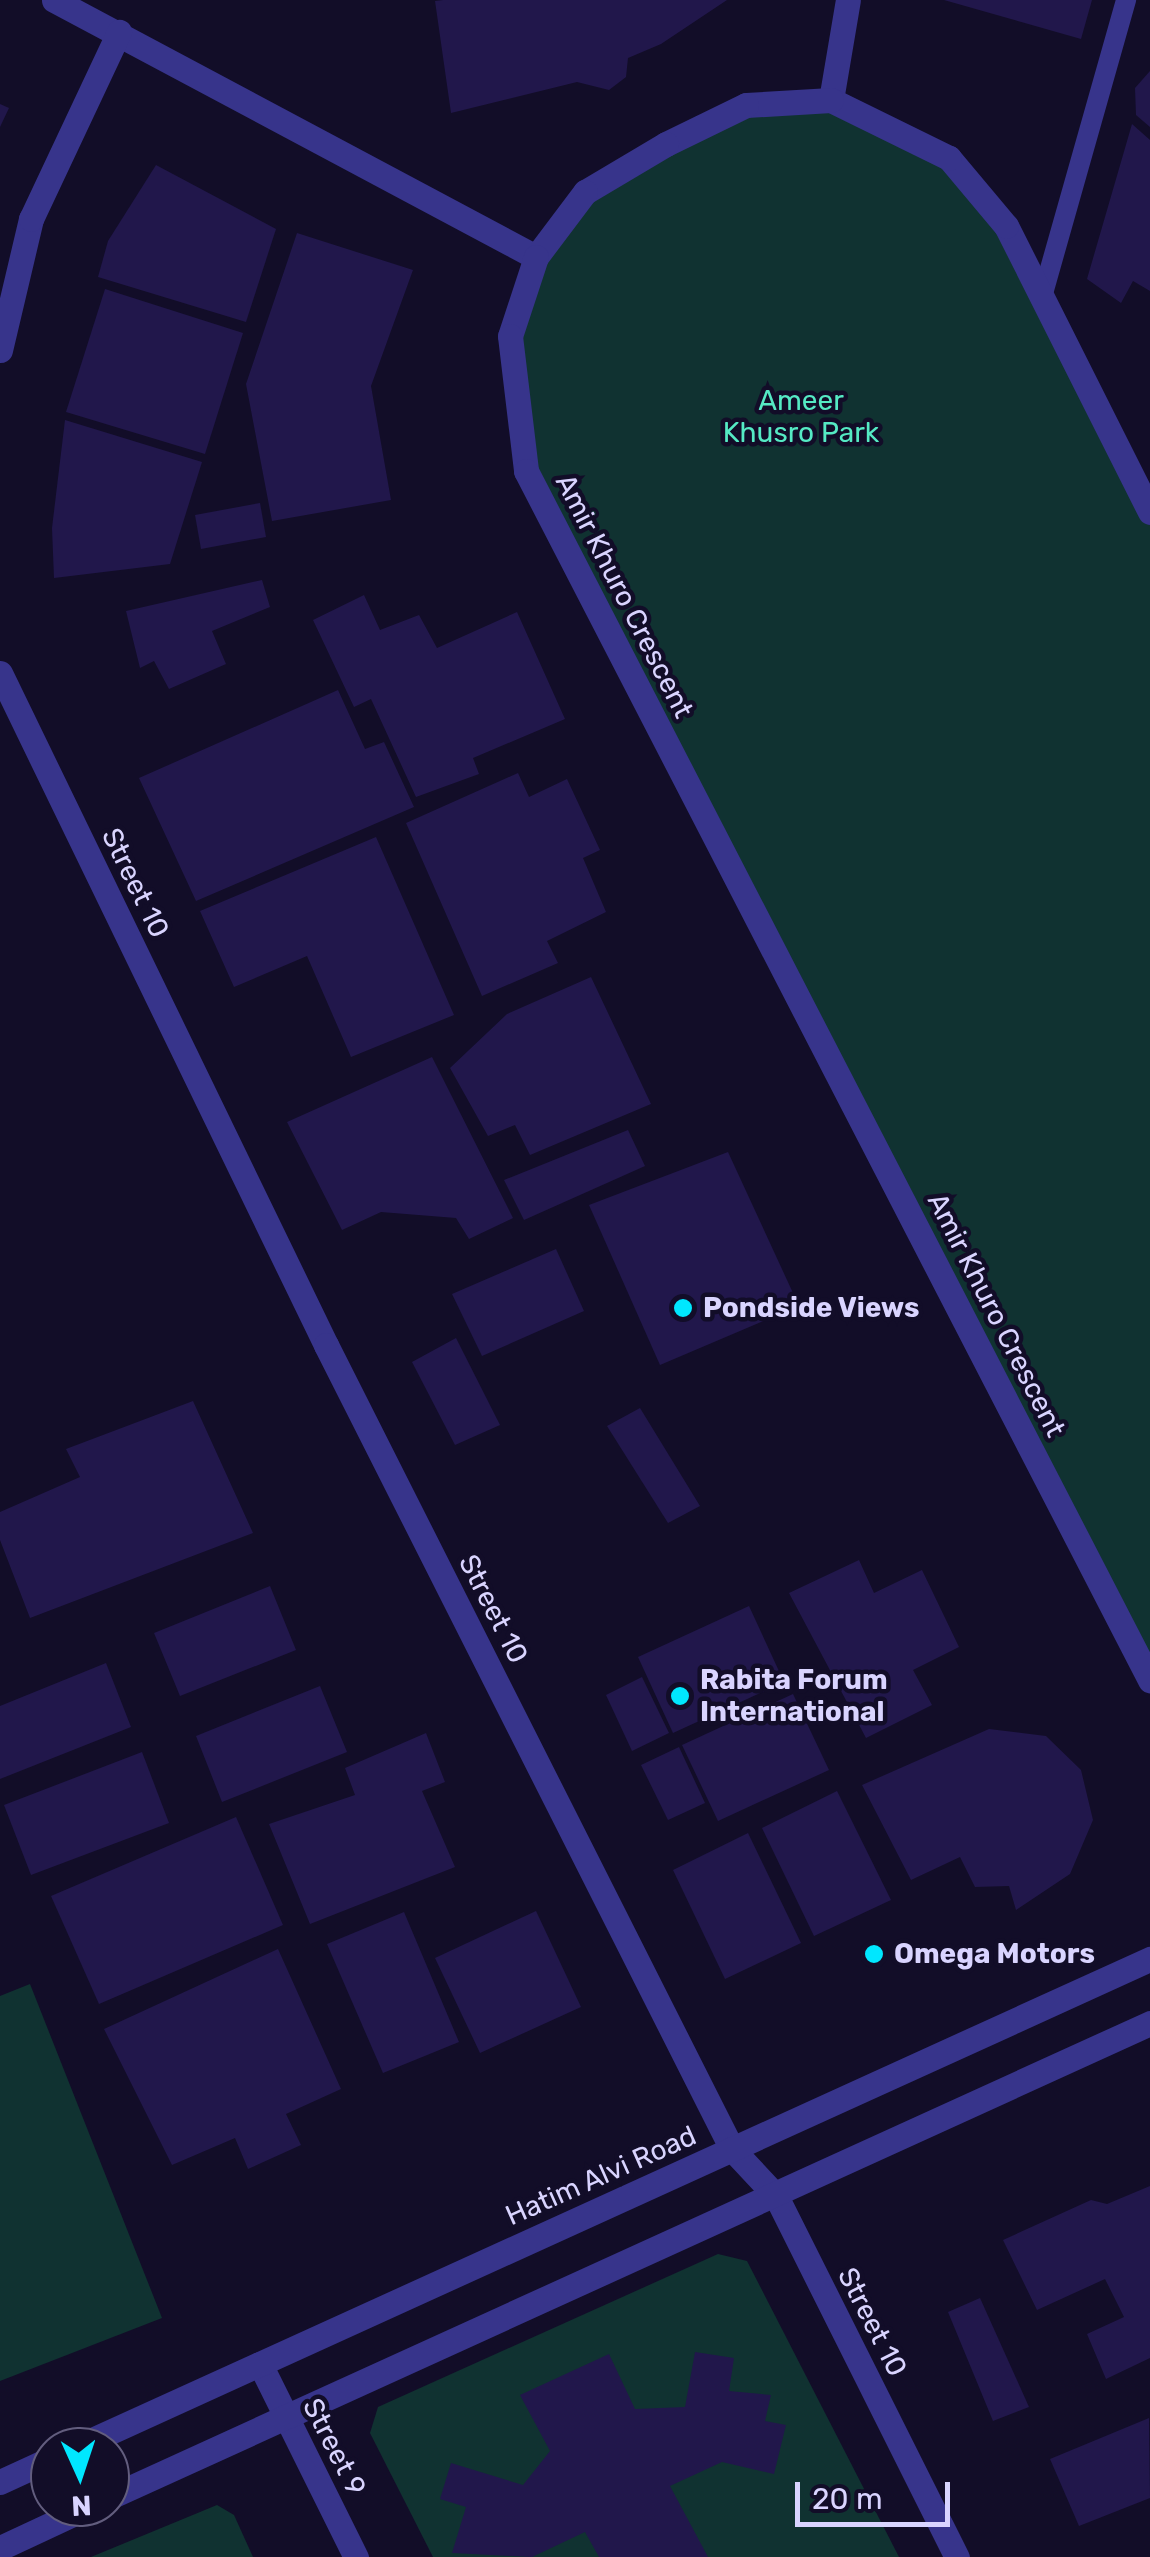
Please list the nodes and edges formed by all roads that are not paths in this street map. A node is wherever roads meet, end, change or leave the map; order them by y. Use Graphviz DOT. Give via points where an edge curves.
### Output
graph roads {
  1 [pos="54,0"];
  2 [pos="848,0"];
  3 [pos="1126,0"];
  4 [pos="119,32"];
  5 [pos="832,100"];
  6 [pos="536,257"];
  7 [pos="1042,297"];
  8 [pos="0,350"];
  9 [pos="1150,512"];
  10 [pos="0,673"];
  11 [pos="1150,1680"];
  12 [pos="1150,1959"];
  13 [pos="1150,2023"];
  14 [pos="732,2149"];
  15 [pos="776,2196"];
  16 [pos="260,2364"];
  17 [pos="284,2416"];
  18 [pos="122,2427"];
  19 [pos="30,2469"];
  20 [pos="0,2482"];
  21 [pos="130,2488"];
  22 [pos="45,2527"];
  23 [pos="0,2548"];
  24 [pos="356,2557"];
  25 [pos="957,2557"];
  1 -- 4 [label="street"];
  2 -- 5 [label="street"];
  3 -- 7 [label="lane"];
  4 -- 6 [label="street"];
  4 -- 8 [label="street" via="31,220"];
  5 -- 6 [label="street, Amir Khuro Crescent" via="746,105 666,144 585,192"];
  5 -- 7 [label="street, Amir Khuro Crescent" via="949,158 1006,226"];
  6 -- 11 [label="street, Amir Khuro Crescent" via="510,336 526,471"];
  7 -- 9 [label="street, Amir Khuro Crescent"];
  10 -- 14 [label="street, Street 10" via="326,1346"];
  12 -- 14 [label="street, Hatim Alvi Road"];
  13 -- 15 [label="street"];
  14 -- 15 [label="street, Street 10"];
  14 -- 16 [label="street, Hatim Alvi Road"];
  15 -- 17 [label="street"];
  15 -- 25 [label="street, Street 10"];
  16 -- 17 [label="street, Street 9"];
  16 -- 18 [label="street, Hatim Alvi Road"];
  17 -- 21 [label="street"];
  17 -- 24 [label="street, Street 9"];
  19 -- 20 [label="street"];
  22 -- 23 [label="street"];
}
